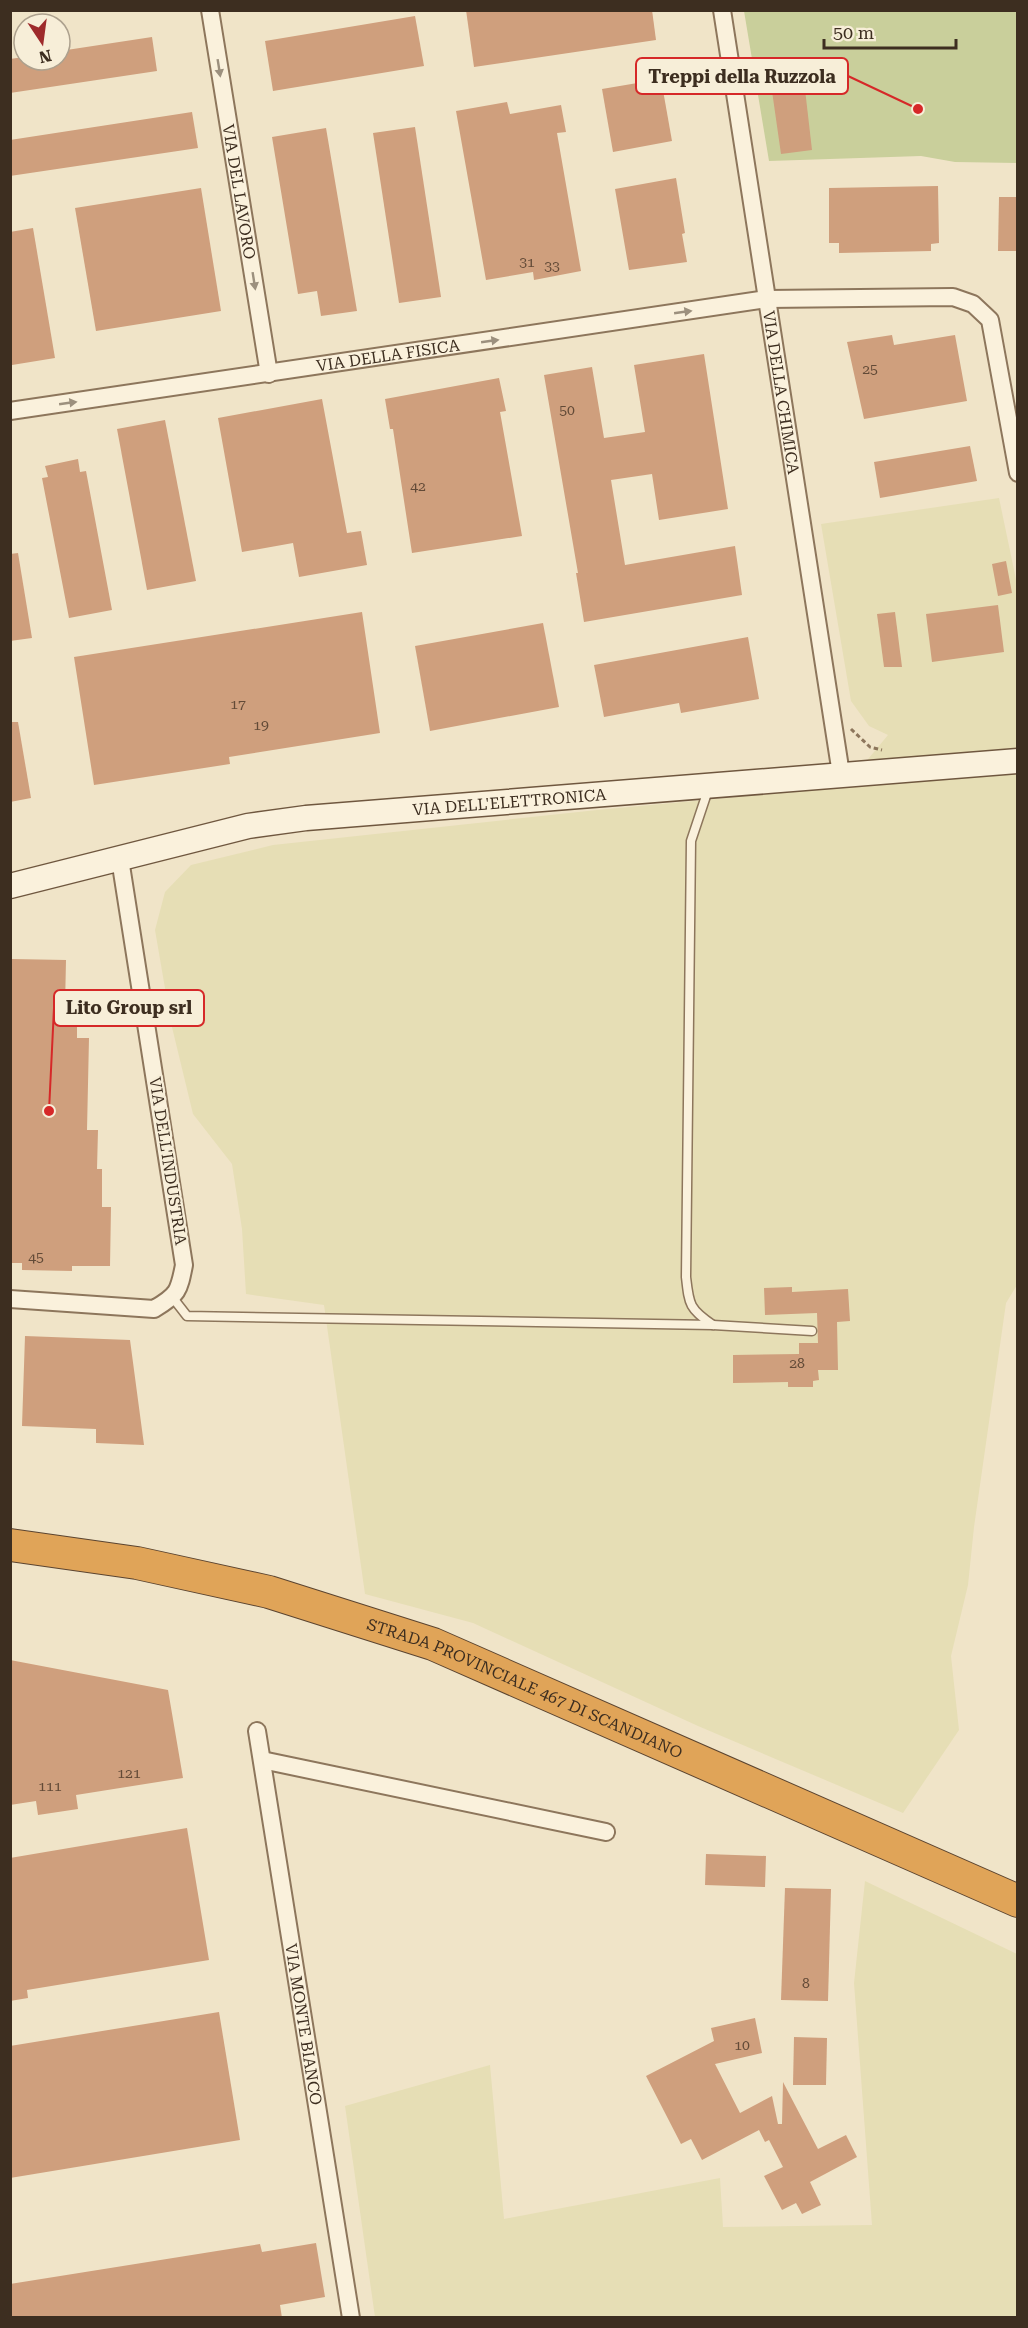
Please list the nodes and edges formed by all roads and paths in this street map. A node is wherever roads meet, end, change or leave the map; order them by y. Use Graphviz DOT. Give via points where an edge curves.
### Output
graph roads {
  1 [pos="210,10"];
  2 [pos="722,10"];
  3 [pos="767,299"];
  4 [pos="269,374"];
  5 [pos="10,411"];
  6 [pos="1017,473"];
  7 [pos="831,709"];
  8 [pos="887,752"];
  9 [pos="1017,761"];
  10 [pos="842,774"];
  11 [pos="710,786"];
  12 [pos="120,859"];
  13 [pos="10,886"];
  14 [pos="173,1298"];
  15 [pos="10,1299"];
  16 [pos="713,1325"];
  17 [pos="812,1331"];
  18 [pos="10,1545"];
  19 [pos="257,1731"];
  20 [pos="262,1760"];
  21 [pos="606,1832"];
  22 [pos="1017,1901"];
  23 [pos="351,2318"];
  1 -- 4 [label="street, VIA DEL LAVORO, one-way"];
  2 -- 3 [label="street, VIA DELLA CHIMICA"];
  4 -- 3 [label="street, VIA DELLA FISICA, one-way"];
  3 -- 6 [label="street, VIA DELLA FISICA" via="952,297 973,304 990,320"];
  3 -- 7 [label="street, VIA DELLA CHIMICA"];
  5 -- 4 [label="street, VIA DELLA FISICA, one-way"];
  7 -- 8 [label="path" via="870,747"];
  7 -- 10 [label="street, VIA DELLA CHIMICA"];
  9 -- 10 [label="street, VIA DELL'ELETTRONICA"];
  10 -- 11 [label="street, VIA DELL'ELETTRONICA"];
  11 -- 12 [label="street, VIA DELL'ELETTRONICA" via="306,818 248,826"];
  11 -- 16 [label="lane" via="691,841 686,1277 688,1302"];
  12 -- 13 [label="street, VIA DELL'ELETTRONICA"];
  12 -- 14 [label="street, VIA DELL'INDUSTRIA" via="184,1264"];
  14 -- 15 [label="street" via="154,1309"];
  14 -- 16 [label="lane" via="187,1316"];
  16 -- 17 [label="lane"];
  18 -- 22 [label="highway, STRADA PROVINCIALE 467 DI SCANDIANO" via="136,1563 269,1592 433,1644"];
  19 -- 20 [label="street, VIA MONTE BIANCO"];
  20 -- 21 [label="street"];
  20 -- 23 [label="street, VIA MONTE BIANCO"];
}
